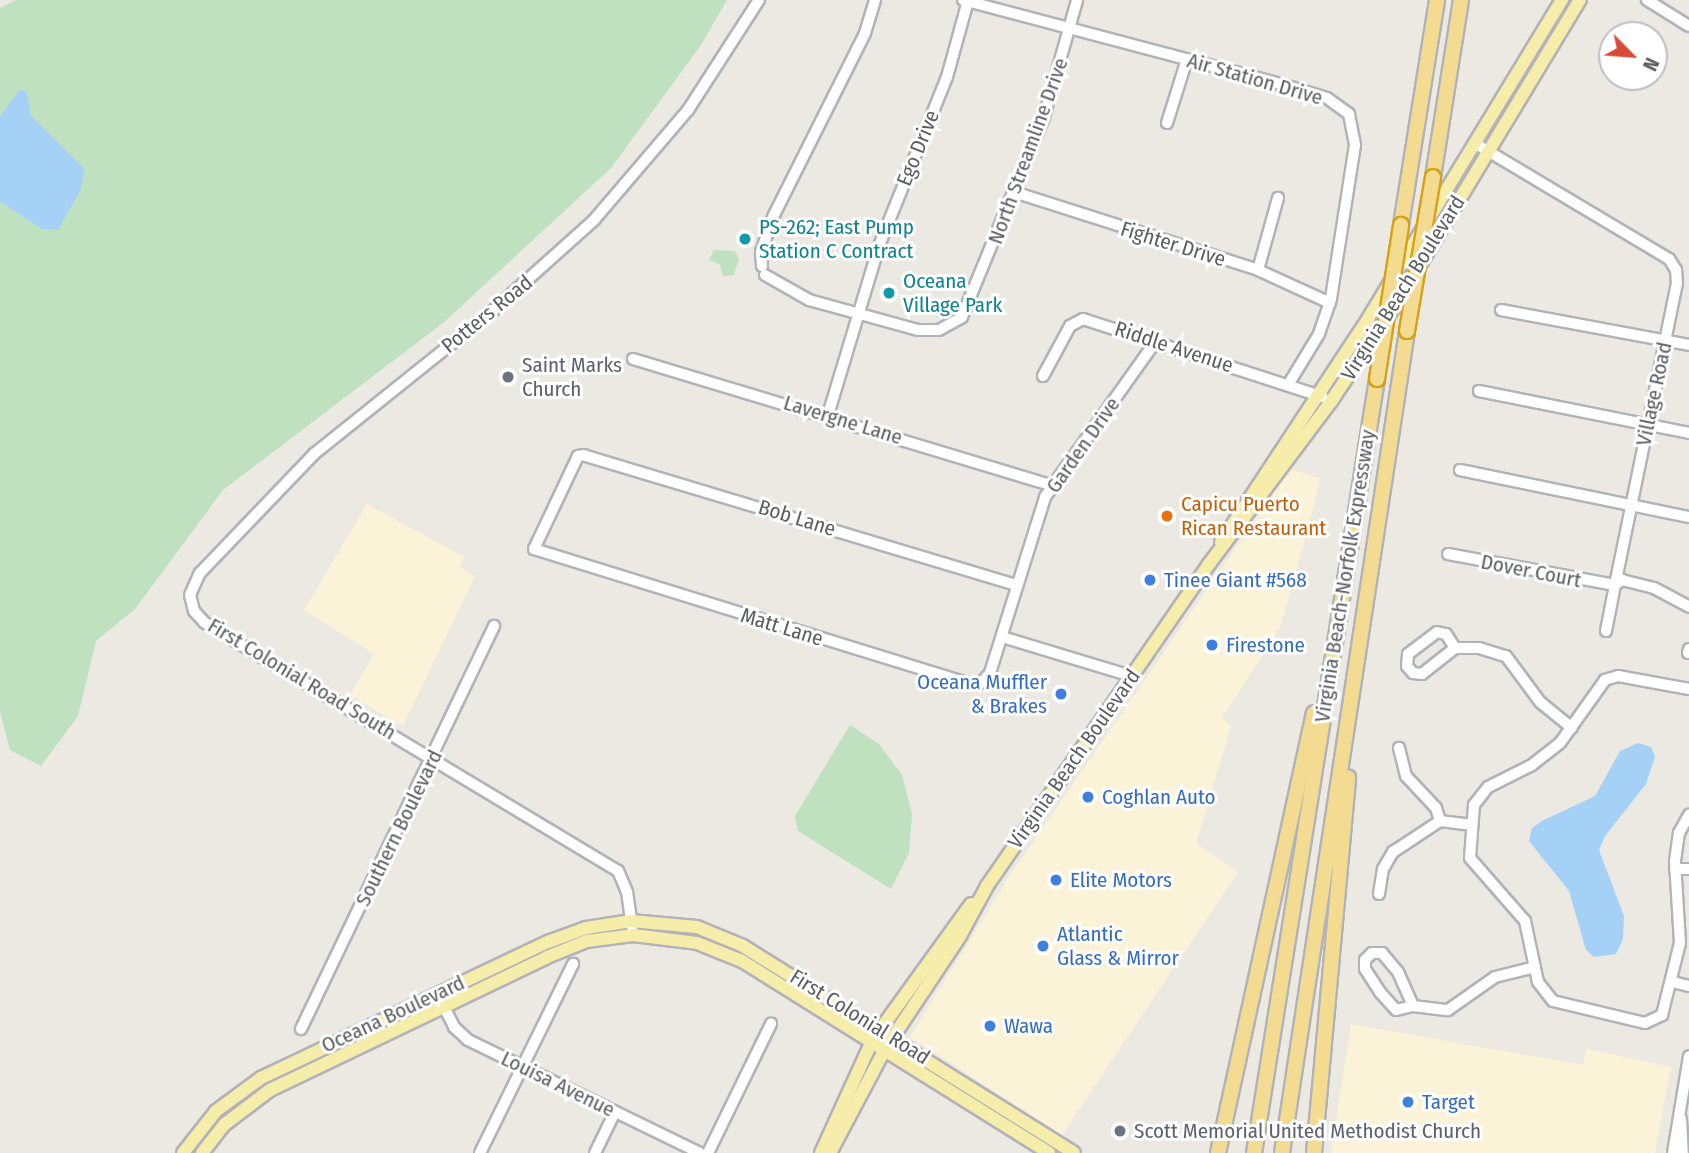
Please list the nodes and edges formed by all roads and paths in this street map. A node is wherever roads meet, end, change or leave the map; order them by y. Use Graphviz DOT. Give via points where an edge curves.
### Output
graph roads {
  1 [pos="759,0"];
  2 [pos="875,0"];
  3 [pos="1077,0"];
  4 [pos="1437,0"];
  5 [pos="1461,0"];
  6 [pos="1562,0"];
  7 [pos="1580,0"];
  8 [pos="1647,0"];
  9 [pos="966,1"];
  10 [pos="1689,26"];
  11 [pos="1071,27"];
  12 [pos="1187,59"];
  13 [pos="1167,123"];
  14 [pos="1476,144"];
  15 [pos="1488,151"];
  16 [pos="1014,192"];
  17 [pos="1278,198"];
  18 [pos="1258,270"];
  19 [pos="1330,303"];
  20 [pos="1501,310"];
  21 [pos="861,315"];
  22 [pos="1665,340"];
  23 [pos="1156,341"];
  24 [pos="1689,345"];
  25 [pos="633,359"];
  26 [pos="1043,376"];
  27 [pos="1288,385"];
  28 [pos="1479,391"];
  29 [pos="1317,395"];
  30 [pos="1332,400"];
  31 [pos="828,415"];
  32 [pos="1648,425"];
  33 [pos="1689,433"];
  34 [pos="578,456"];
  35 [pos="1460,470"];
  36 [pos="1053,486"];
  37 [pos="1631,505"];
  38 [pos="1689,517"];
  39 [pos="1448,555"];
  40 [pos="1348,557"];
  41 [pos="1209,564"];
  42 [pos="1016,585"];
  43 [pos="1615,585"];
  44 [pos="190,601"];
  45 [pos="1689,607"];
  46 [pos="494,626"];
  47 [pos="1606,631"];
  48 [pos="1002,637"];
  49 [pos="1455,648"];
  50 [pos="1356,664"];
  51 [pos="1131,676"];
  52 [pos="1689,689"];
  53 [pos="1572,727"];
  54 [pos="1399,748"];
  55 [pos="433,758"];
  56 [pos="1689,815"];
  57 [pos="1440,821"];
  58 [pos="1471,825"];
  59 [pos="1677,844"];
  60 [pos="1689,847"];
  61 [pos="1675,869"];
  62 [pos="1689,869"];
  63 [pos="987,886"];
  64 [pos="1378,894"];
  65 [pos="631,921"];
  66 [pos="633,935"];
  67 [pos="572,964"];
  68 [pos="1535,967"];
  69 [pos="1673,982"];
  70 [pos="1689,986"];
  71 [pos="438,993"];
  72 [pos="1413,1006"];
  73 [pos="444,1008"];
  74 [pos="771,1024"];
  75 [pos="880,1028"];
  76 [pos="301,1029"];
  77 [pos="892,1036"];
  78 [pos="872,1041"];
  79 [pos="884,1049"];
  80 [pos="1689,1056"];
  81 [pos="522,1066"];
  82 [pos="615,1112"];
  83 [pos="1680,1119"];
  84 [pos="1066,1151"];
  85 [pos="183,1153"];
  86 [pos="202,1153"];
  87 [pos="480,1153"];
  88 [pos="595,1153"];
  89 [pos="700,1153"];
  90 [pos="708,1153"];
  91 [pos="821,1153"];
  92 [pos="830,1153"];
  93 [pos="1049,1153"];
  94 [pos="1218,1153"];
  95 [pos="1254,1153"];
  96 [pos="1282,1153"];
  97 [pos="1314,1153"];
  98 [pos="1673,1153"];
  99 [pos="1683,1153"];
  1 -- 44 [label="street, Potters Road" via="688,110 622,190 530,280 314,454 200,573"];
  2 -- 21 [label="street, North Streamline Drive" via="865,33 763,244 764,271 809,300"];
  3 -- 11 [label="street, North Streamline Drive"];
  4 -- 40 [label="highway, Virginia Beach-Norfolk Expressway, bridge"];
  5 -- 50 [label="highway, Virginia Beach-Norfolk Expressway, bridge"];
  6 -- 14 [label="main road, Virginia Beach Boulevard"];
  7 -- 15 [label="main road, Virginia Beach Boulevard"];
  8 -- 10 [label="street"];
  9 -- 11 [label="street, Air Station Drive"];
  9 -- 21 [label="street, Ego Drive" via="947,77 879,246"];
  11 -- 12 [label="street, Air Station Drive"];
  11 -- 16 [label="street, North Streamline Drive" via="1044,117"];
  12 -- 13 [label="street"];
  12 -- 19 [label="street, Air Station Drive" via="1327,98 1349,114 1356,145"];
  14 -- 15 [label="street, Village Road"];
  14 -- 29 [label="main road, Virginia Beach Boulevard"];
  15 -- 22 [label="street, Village Road" via="1668,259 1678,277"];
  15 -- 30 [label="main road, Virginia Beach Boulevard"];
  16 -- 18 [label="street, Fighter Drive"];
  16 -- 21 [label="street, North Streamline Drive" via="971,305 955,324 924,332"];
  17 -- 18 [label="street"];
  18 -- 19 [label="street, Fighter Drive"];
  19 -- 27 [label="street, Air Station Drive" via="1319,334"];
  20 -- 22 [label="street"];
  21 -- 31 [label="street, Ego Drive"];
  22 -- 24 [label="street"];
  22 -- 32 [label="street, Village Road"];
  23 -- 26 [label="street, Riddle Avenue" via="1077,319"];
  23 -- 27 [label="street, Riddle Avenue"];
  23 -- 36 [label="street, Garden Drive"];
  25 -- 31 [label="street, Lavergne Lane"];
  27 -- 29 [label="street, Riddle Avenue"];
  28 -- 32 [label="street"];
  29 -- 30 [label="street, Riddle Avenue"];
  29 -- 41 [label="main road, Virginia Beach Boulevard" via="1236,515"];
  30 -- 41 [label="main road, Virginia Beach Boulevard"];
  31 -- 36 [label="street, Lavergne Lane"];
  32 -- 33 [label="street"];
  32 -- 37 [label="street, Village Road"];
  34 -- 42 [label="street, Bob Lane"];
  34 -- 48 [label="street, Matt Lane" via="535,553 970,684 987,679"];
  35 -- 37 [label="street"];
  36 -- 42 [label="street, Garden Drive" via="1040,508"];
  37 -- 38 [label="street"];
  37 -- 43 [label="street, Village Road"];
  39 -- 43 [label="street, Dover Court"];
  40 -- 94 [label="highway"];
  40 -- 95 [label="highway, Virginia Beach-Norfolk Expressway"];
  41 -- 51 [label="main road, Virginia Beach Boulevard"];
  42 -- 48 [label="street, Garden Drive"];
  43 -- 45 [label="street, Dover Court" via="1622,580 1639,583"];
  43 -- 47 [label="street, Village Road"];
  44 -- 55 [label="street, First Colonial Road South" via="204,622"];
  46 -- 55 [label="street, Southern Boulevard"];
  48 -- 51 [label="street"];
  49 -- 49 [label="street" via="1446,634 1437,632 1410,650 1407,666 1422,674"];
  49 -- 53 [label="street" via="1479,648 1506,656 1540,702"];
  50 -- 96 [label="highway, Virginia Beach-Norfolk Expressway"];
  50 -- 97 [label="highway"];
  51 -- 63 [label="main road, Virginia Beach Boulevard"];
  52 -- 53 [label="street" via="1611,678 1599,686"];
  53 -- 58 [label="street" via="1549,754 1483,791"];
  54 -- 57 [label="street" via="1406,776 1436,808"];
  55 -- 65 [label="street" via="618,871"];
  55 -- 76 [label="street, Southern Boulevard"];
  56 -- 59 [label="street"];
  57 -- 58 [label="street"];
  57 -- 64 [label="street" via="1393,852 1383,869"];
  58 -- 68 [label="street" via="1473,865 1518,909 1529,930"];
  59 -- 60 [label="street"];
  59 -- 61 [label="street"];
  61 -- 62 [label="street"];
  61 -- 69 [label="street" via="1681,936"];
  63 -- 75 [label="main road, Virginia Beach Boulevard" via="950,929"];
  63 -- 77 [label="main road, Virginia Beach Boulevard" via="960,936"];
  65 -- 66 [label="street"];
  65 -- 71 [label="main road, Oceana Boulevard" via="569,933"];
  65 -- 75 [label="main road, First Colonial Road" via="676,923 724,937"];
  66 -- 73 [label="main road, Oceana Boulevard" via="568,948"];
  66 -- 78 [label="main road, First Colonial Road" via="676,939 722,952"];
  67 -- 81 [label="street"];
  68 -- 69 [label="street" via="1538,982 1553,1002 1645,1023 1662,1015"];
  68 -- 72 [label="street" via="1495,977 1448,1010"];
  69 -- 70 [label="street"];
  71 -- 73 [label="street, Louisa Avenue"];
  71 -- 85 [label="main road, Oceana Boulevard" via="261,1078 216,1111"];
  72 -- 72 [label="street" via="1401,1011 1393,1008 1365,969 1368,956 1378,952 1388,959 1409,990"];
  73 -- 81 [label="street, Louisa Avenue" via="468,1040"];
  73 -- 86 [label="main road, Oceana Boulevard" via="270,1090 225,1124"];
  74 -- 90 [label="street"];
  75 -- 77 [label="main road, First Colonial Road"];
  75 -- 78 [label="main road, Virginia Beach Boulevard"];
  77 -- 79 [label="main road, Virginia Beach Boulevard"];
  77 -- 84 [label="main road, First Colonial Road"];
  78 -- 79 [label="main road, First Colonial Road"];
  78 -- 91 [label="main road, Virginia Beach Boulevard"];
  79 -- 92 [label="main road, Virginia Beach Boulevard"];
  79 -- 93 [label="main road, First Colonial Road"];
  80 -- 83 [label="street"];
  81 -- 82 [label="street, Louisa Avenue"];
  81 -- 87 [label="street"];
  82 -- 88 [label="street"];
  82 -- 89 [label="street, Louisa Avenue"];
  83 -- 98 [label="street"];
  83 -- 99 [label="street"];
}
